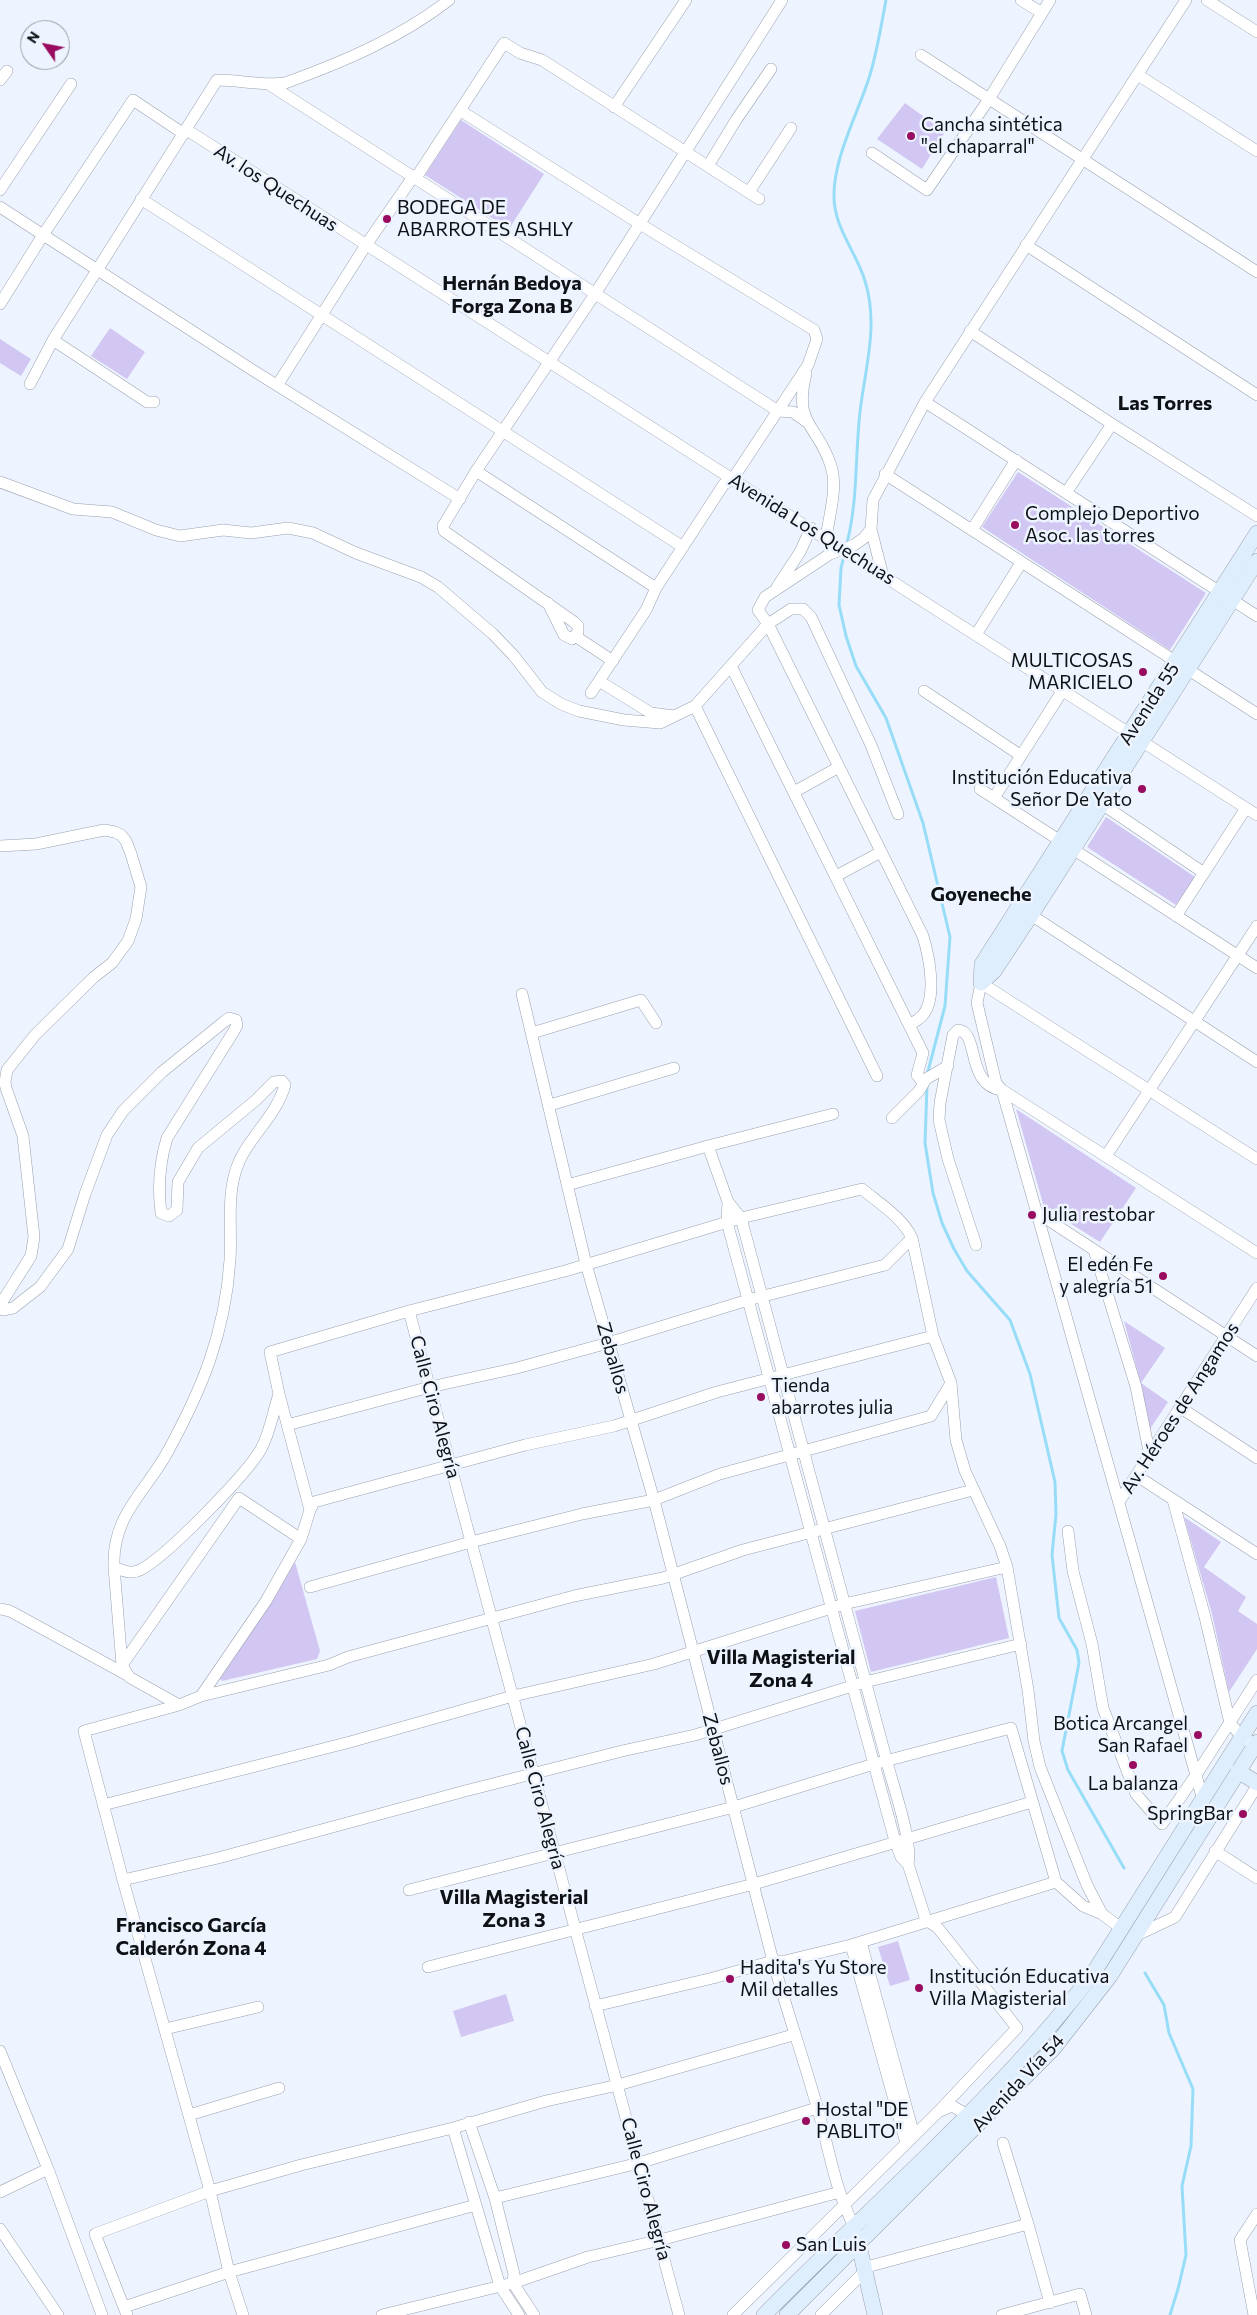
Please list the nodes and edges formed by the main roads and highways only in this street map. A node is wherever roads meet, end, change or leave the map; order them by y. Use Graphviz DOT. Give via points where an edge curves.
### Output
graph roads {
  1 [pos="1257,533"];
  2 [pos="1257,561"];
  3 [pos="1226,596"];
  4 [pos="1136,737"];
  5 [pos="1067,845"];
  6 [pos="1257,1713"];
  7 [pos="1253,1743"];
  8 [pos="1238,1771"];
  9 [pos="1257,1784"];
  10 [pos="854,2226"];
  11 [pos="858,2244"];
  12 [pos="764,2315"];
  13 [pos="787,2315"];
  14 [pos="875,2315"];
  1 -- 3 [label="main road, Avenida 55"];
  2 -- 3 [label="main road, Avenida 55"];
  3 -- 4 [label="main road, Avenida 55"];
  4 -- 5 [label="main road, Avenida 55"];
  4 -- 5 [label="main road, Avenida 55" via="1102,804"];
  5 -- 5 [label="main road, Avenida 55" via="982,964 981,983 994,971 1031,915"];
  6 -- 7 [label="main road, Avenida Vía 54"];
  7 -- 8 [label="main road, Avenida Vía 54"];
  7 -- 10 [label="main road, Avenida Vía 54" via="1203,1800 1094,1972 1064,2010 968,2114"];
  8 -- 9 [label="main road"];
  8 -- 11 [label="main road, Avenida Vía 54" via="1110,1976 1053,2050"];
  10 -- 11 [label="main road"];
  10 -- 12 [label="main road, Avenida Vía 54"];
  11 -- 13 [label="main road, Avenida Vía 54"];
  11 -- 14 [label="main road"];
}
